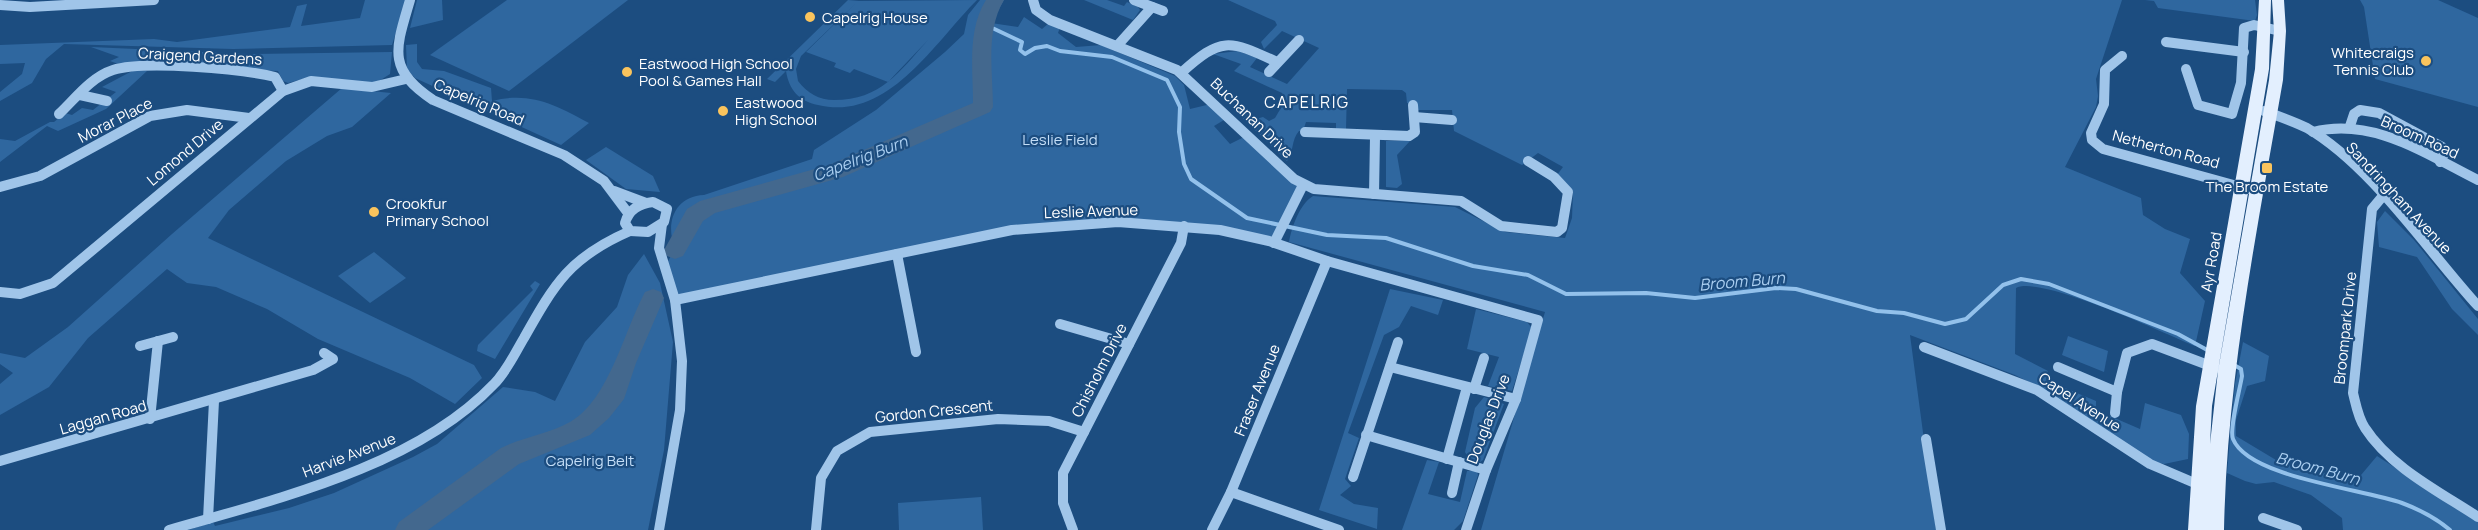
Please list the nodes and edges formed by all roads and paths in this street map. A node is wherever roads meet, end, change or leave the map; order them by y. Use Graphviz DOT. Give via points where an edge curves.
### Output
graph roads {
  1 [pos="154,0"];
  2 [pos="410,0"];
  3 [pos="1033,0"];
  4 [pos="1134,0"];
  5 [pos="2265,0"];
  6 [pos="2278,0"];
  7 [pos="0,5"];
  8 [pos="1152,7"];
  9 [pos="1163,11"];
  10 [pos="2273,30"];
  11 [pos="1299,40"];
  12 [pos="2166,42"];
  13 [pos="1117,46"];
  14 [pos="2244,52"];
  15 [pos="2122,57"];
  16 [pos="1277,62"];
  17 [pos="2186,69"];
  18 [pos="1269,72"];
  19 [pos="1181,73"];
  20 [pos="406,79"];
  21 [pos="283,91"];
  22 [pos="80,95"];
  23 [pos="107,101"];
  24 [pos="1413,105"];
  25 [pos="2263,111"];
  26 [pos="59,114"];
  27 [pos="1414,117"];
  28 [pos="249,118"];
  29 [pos="1452,120"];
  30 [pos="2350,126"];
  31 [pos="1305,132"];
  32 [pos="2313,132"];
  33 [pos="1375,137"];
  34 [pos="1528,161"];
  35 [pos="2440,162"];
  36 [pos="2478,180"];
  37 [pos="1303,184"];
  38 [pos="2242,186"];
  39 [pos="0,187"];
  40 [pos="614,191"];
  41 [pos="2256,192"];
  42 [pos="1374,194"];
  43 [pos="2382,197"];
  44 [pos="646,203"];
  45 [pos="628,213"];
  46 [pos="662,224"];
  47 [pos="1184,226"];
  48 [pos="630,231"];
  49 [pos="645,233"];
  50 [pos="1277,238"];
  51 [pos="659,248"];
  52 [pos="897,254"];
  53 [pos="1327,261"];
  54 [pos="0,292"];
  55 [pos="2222,298"];
  56 [pos="675,300"];
  57 [pos="2237,304"];
  58 [pos="2478,306"];
  59 [pos="1538,320"];
  60 [pos="1060,324"];
  61 [pos="173,337"];
  62 [pos="158,341"];
  63 [pos="1398,342"];
  64 [pos="1130,344"];
  65 [pos="140,346"];
  66 [pos="1924,347"];
  67 [pos="916,352"];
  68 [pos="324,353"];
  69 [pos="1484,358"];
  70 [pos="2210,366"];
  71 [pos="1390,367"];
  72 [pos="2058,367"];
  73 [pos="2226,371"];
  74 [pos="1471,388"];
  75 [pos="2117,392"];
  76 [pos="1516,399"];
  77 [pos="214,401"];
  78 [pos="2115,413"];
  79 [pos="150,419"];
  80 [pos="1084,432"];
  81 [pos="1366,435"];
  82 [pos="1926,439"];
  83 [pos="1453,461"];
  84 [pos="0,462"];
  85 [pos="1486,470"];
  86 [pos="1353,477"];
  87 [pos="2198,485"];
  88 [pos="1231,492"];
  89 [pos="2216,492"];
  90 [pos="1452,493"];
  91 [pos="2478,517"];
  92 [pos="2263,518"];
  93 [pos="208,519"];
  94 [pos="169,530"];
  95 [pos="659,530"];
  96 [pos="816,530"];
  97 [pos="1073,530"];
  98 [pos="1212,530"];
  99 [pos="1339,530"];
  100 [pos="1466,530"];
  101 [pos="1941,530"];
  102 [pos="2197,530"];
  103 [pos="2215,530"];
  104 [pos="2297,530"];
  1 -- 7 [label="street"];
  2 -- 20 [label="street" via="398,61"];
  3 -- 13 [label="street, Buchanan Drive" via="1039,13 1050,20"];
  4 -- 8 [label="street"];
  5 -- 10 [label="main road, Ayr Road"];
  6 -- 10 [label="main road, Ayr Road"];
  8 -- 9 [label="street"];
  8 -- 13 [label="street"];
  10 -- 14 [label="street" via="2254,25 2244,28"];
  10 -- 25 [label="main road, Ayr Road" via="2276,80"];
  11 -- 16 [label="street"];
  12 -- 14 [label="street"];
  13 -- 19 [label="street, Buchanan Drive"];
  14 -- 17 [label="street" via="2237,105 2232,114 2198,105"];
  15 -- 38 [label="street, Netherton Road" via="2105,70 2104,104 2091,133 2092,140 2103,149"];
  16 -- 18 [label="street"];
  16 -- 19 [label="street" via="1252,45 1229,45 1208,49"];
  19 -- 37 [label="street, Buchanan Drive"];
  20 -- 21 [label="street, Lomond Drive" via="372,87 311,81"];
  20 -- 40 [label="street, Capelrig Road" via="433,100 564,155"];
  21 -- 22 [label="street, Craigend Gardens" via="275,76 266,73 121,67 94,81"];
  21 -- 28 [label="street, Lomond Drive"];
  22 -- 23 [label="street"];
  22 -- 26 [label="street, Craigend Gardens"];
  24 -- 27 [label="street"];
  25 -- 32 [label="street, Sandringham Avenue"];
  25 -- 38 [label="main road, Ayr Road"];
  25 -- 41 [label="main road, Ayr Road"];
  27 -- 29 [label="street"];
  27 -- 33 [label="street, Buchanan Drive" via="1415,132 1409,136"];
  28 -- 39 [label="street, Morar Place" via="167,110 40,176"];
  28 -- 54 [label="street, Lomond Drive" via="53,283 20,294"];
  30 -- 32 [label="street, Broom Road" via="2325,127"];
  30 -- 35 [label="street, Broom Road" via="2373,131"];
  30 -- 35 [label="street" via="2354,114 2361,110 2379,113 2442,147 2445,152"];
  31 -- 33 [label="street, Buchanan Drive"];
  32 -- 43 [label="street, Sandringham Avenue"];
  33 -- 42 [label="street"];
  34 -- 42 [label="street, Buchanan Drive" via="1554,177 1568,192 1562,228 1557,232 1501,226 1461,201"];
  35 -- 36 [label="street, Broom Road"];
  37 -- 42 [label="street, Buchanan Drive" via="1323,190"];
  37 -- 50 [label="street"];
  38 -- 41 [label="street, Netherton Road"];
  38 -- 55 [label="main road, Ayr Road"];
  40 -- 44 [label="street, Capelrig Road"];
  40 -- 45 [label="street, Capelrig Road"];
  41 -- 57 [label="main road, Ayr Road"];
  43 -- 58 [label="street, Sandringham Avenue"];
  43 -- 91 [label="street, Broompark Drive" via="2373,209 2353,393 2357,409 2370,435 2399,462"];
  44 -- 45 [label="street"];
  44 -- 46 [label="street" via="659,203 667,209"];
  45 -- 48 [label="street" via="625,223"];
  46 -- 49 [label="street"];
  46 -- 51 [label="street"];
  47 -- 50 [label="street, Leslie Avenue"];
  47 -- 52 [label="street, Leslie Avenue" via="1118,222 1012,230"];
  47 -- 64 [label="street, Chisholm Drive" via="1181,243"];
  48 -- 49 [label="street"];
  48 -- 93 [label="street, Harvie Avenue" via="612,237 563,273 504,372 438,429 378,463"];
  49 -- 51 [label="street"];
  50 -- 53 [label="street, Leslie Avenue"];
  51 -- 56 [label="street"];
  52 -- 56 [label="street, Leslie Avenue"];
  52 -- 67 [label="street"];
  53 -- 59 [label="street, Leslie Avenue"];
  53 -- 88 [label="street, Fraser Avenue"];
  55 -- 57 [label="main road"];
  55 -- 70 [label="main road, Ayr Road"];
  56 -- 95 [label="street" via="682,361 680,410"];
  57 -- 73 [label="main road, Ayr Road"];
  59 -- 76 [label="street, Douglas Drive"];
  60 -- 64 [label="street"];
  61 -- 62 [label="street"];
  62 -- 65 [label="street"];
  62 -- 79 [label="street"];
  63 -- 71 [label="street"];
  64 -- 80 [label="street, Chisholm Drive"];
  66 -- 87 [label="street, Capel Avenue" via="2037,390 2150,464"];
  68 -- 77 [label="street, Laggan Road" via="333,359 313,370"];
  69 -- 74 [label="street"];
  70 -- 73 [label="street"];
  70 -- 75 [label="street" via="2152,344 2136,348 2127,353"];
  70 -- 87 [label="main road, Ayr Road"];
  71 -- 74 [label="street"];
  71 -- 81 [label="street"];
  72 -- 75 [label="street"];
  73 -- 89 [label="main road, Ayr Road"];
  74 -- 76 [label="street"];
  74 -- 83 [label="street"];
  75 -- 78 [label="street"];
  76 -- 85 [label="street, Douglas Drive"];
  77 -- 79 [label="street, Laggan Road"];
  77 -- 93 [label="street"];
  79 -- 84 [label="street, Laggan Road"];
  80 -- 96 [label="street, Gordon Crescent" via="1049,421 1009,419 870,432 837,451 821,478"];
  80 -- 97 [label="street, Chisholm Drive" via="1063,473 1060,490"];
  81 -- 83 [label="street"];
  81 -- 86 [label="street"];
  82 -- 101 [label="street"];
  83 -- 85 [label="street"];
  83 -- 90 [label="street"];
  85 -- 100 [label="street, Douglas Drive"];
  87 -- 89 [label="street, Capel Avenue"];
  87 -- 102 [label="main road, Ayr Road"];
  88 -- 98 [label="street, Fraser Avenue"];
  88 -- 99 [label="street"];
  89 -- 103 [label="main road, Ayr Road"];
  92 -- 104 [label="street"];
  93 -- 94 [label="street, Harvie Avenue"];
}
